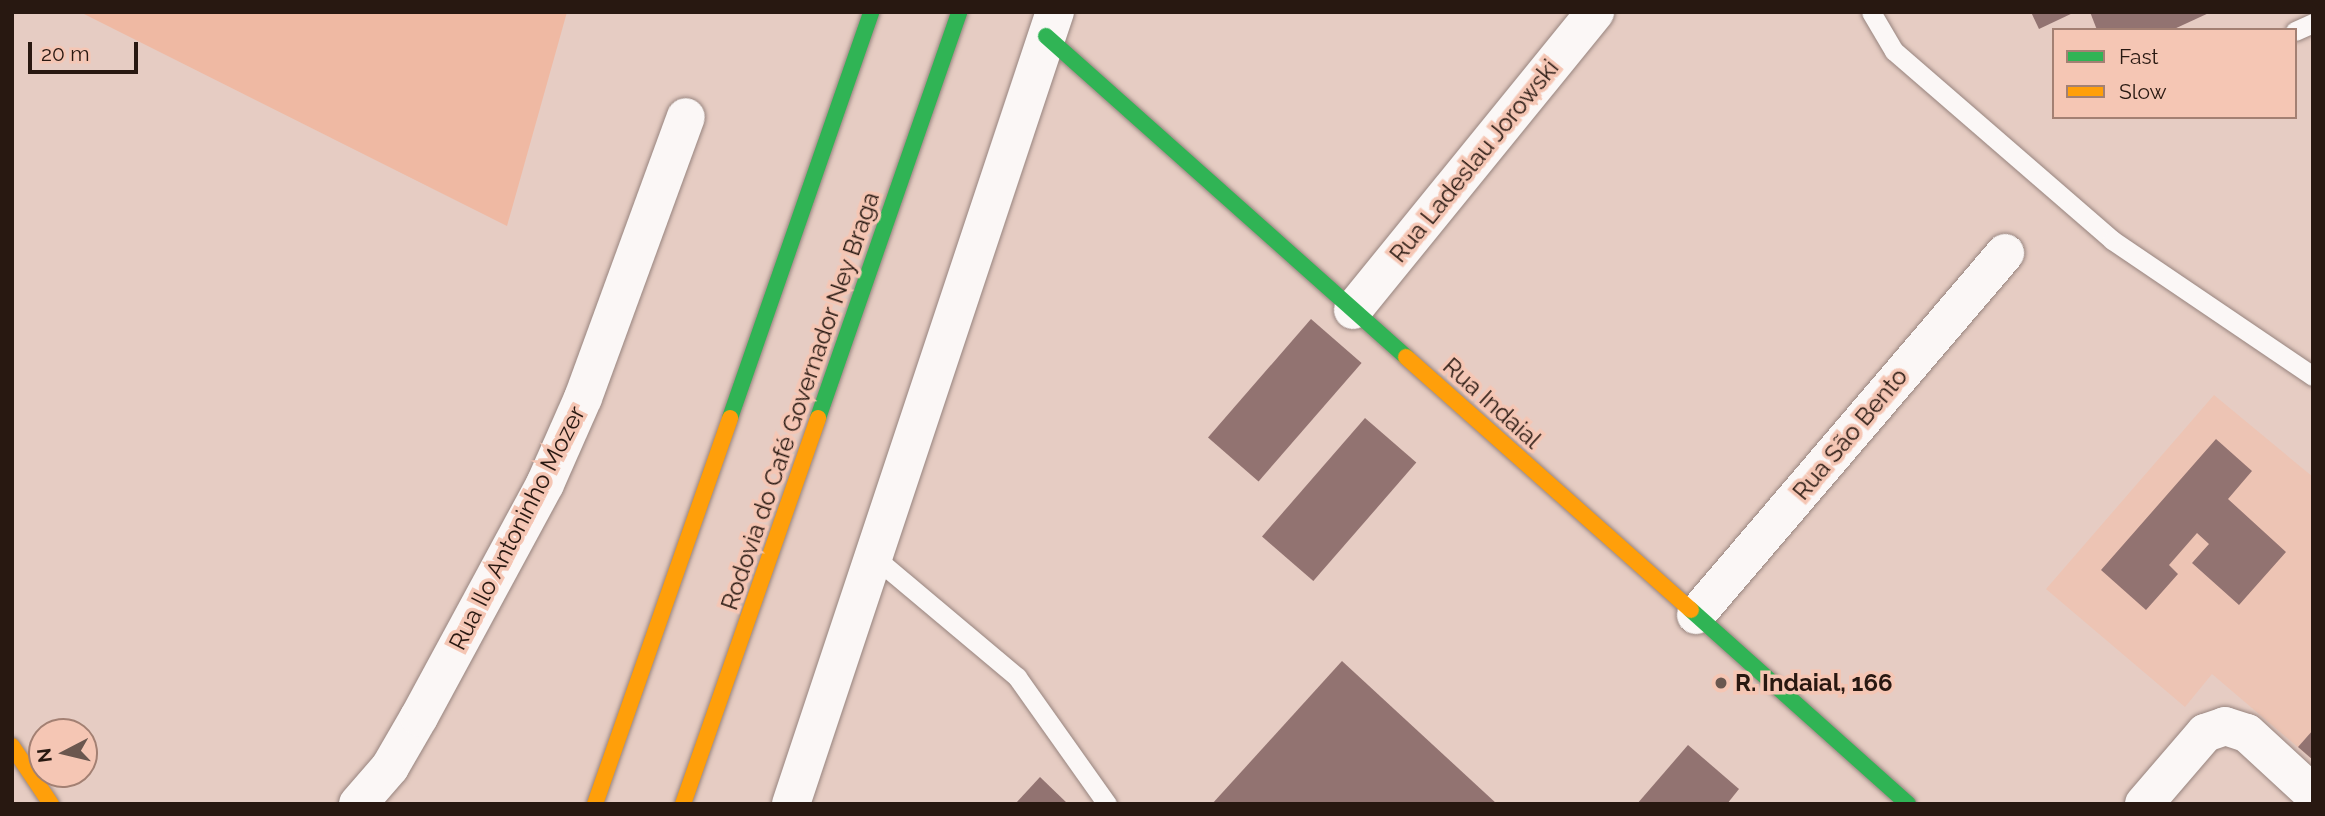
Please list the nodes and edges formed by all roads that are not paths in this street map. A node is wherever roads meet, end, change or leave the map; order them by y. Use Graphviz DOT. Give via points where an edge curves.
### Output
graph roads {
  1 [pos="871,12"];
  2 [pos="959,12"];
  3 [pos="1595,12"];
  4 [pos="1871,12"];
  5 [pos="2313,23"];
  6 [pos="1050,24"];
  7 [pos="2297,30"];
  8 [pos="686,117"];
  9 [pos="2005,253"];
  10 [pos="1353,310"];
  11 [pos="2313,376"];
  12 [pos="873,556"];
  13 [pos="1696,615"];
  14 [pos="12,747"];
  15 [pos="2313,794"];
  16 [pos="51,804"];
  17 [pos="358,804"];
  18 [pos="595,804"];
  19 [pos="683,804"];
  20 [pos="791,804"];
  21 [pos="1107,804"];
  22 [pos="1908,804"];
  23 [pos="2144,804"];
  1 -- 18 [label="main road"];
  2 -- 19 [label="main road, Rodovia do Café Governador Ney Braga"];
  3 -- 10 [label="street, Rua Ladeslau Jorowski"];
  4 -- 11 [label="lane" via="1894,51 2112,240"];
  5 -- 7 [label="lane"];
  6 -- 10 [label="main road, Rua Indaial"];
  6 -- 12 [label="street"];
  8 -- 17 [label="street, Rua Ilo Antoninho Mozer" via="583,398 545,484 390,767"];
  9 -- 13 [label="street, Rua São Bento"];
  10 -- 13 [label="main road, Rua Indaial"];
  12 -- 20 [label="street"];
  12 -- 21 [label="lane" via="1017,677"];
  13 -- 22 [label="main road, Rua Indaial"];
  14 -- 16 [label="main road"];
  15 -- 23 [label="street" via="2246,733 2225,726 2205,733"];
}
